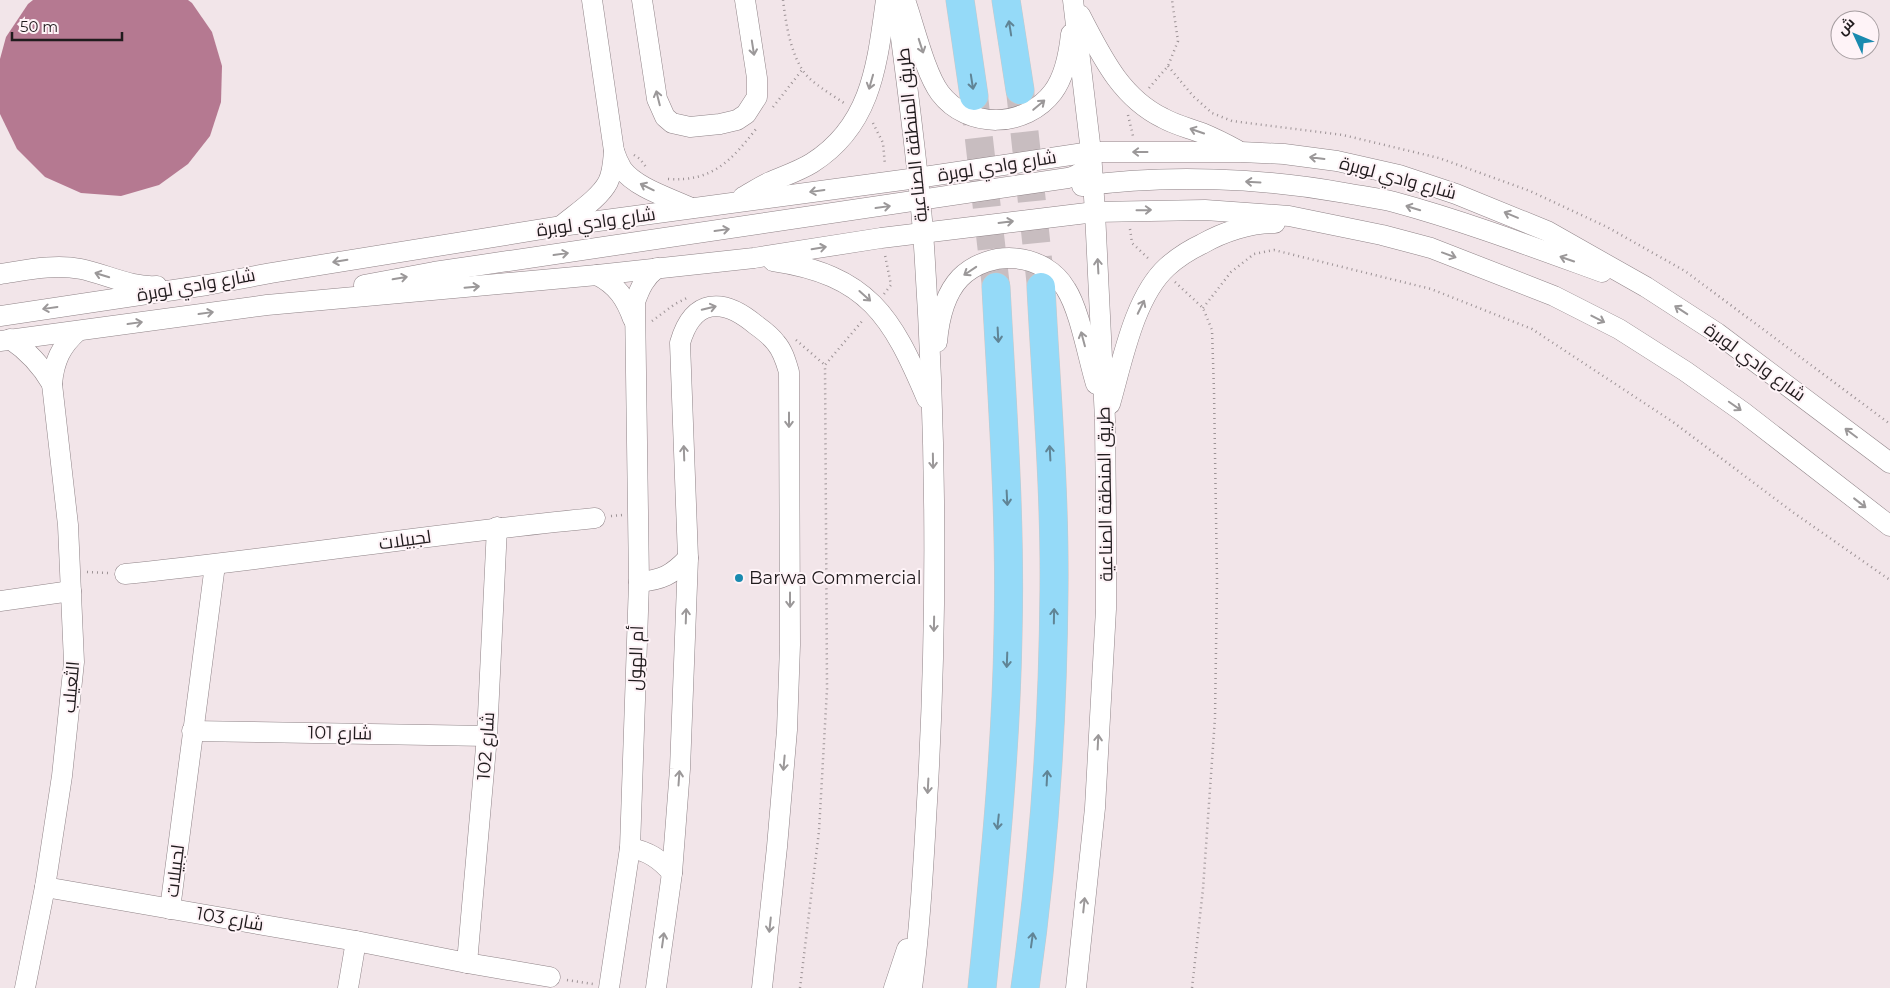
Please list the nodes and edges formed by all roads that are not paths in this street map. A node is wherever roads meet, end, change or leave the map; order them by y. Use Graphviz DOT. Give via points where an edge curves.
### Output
graph roads {
  1 [pos="592,0"];
  2 [pos="642,0"];
  3 [pos="745,0"];
  4 [pos="886,0"];
  5 [pos="896,0"];
  6 [pos="905,0"];
  7 [pos="960,0"];
  8 [pos="1006,0"];
  9 [pos="1074,1"];
  10 [pos="1020,90"];
  11 [pos="974,96"];
  12 [pos="614,151"];
  13 [pos="1091,152"];
  14 [pos="1241,152"];
  15 [pos="917,178"];
  16 [pos="1094,184"];
  17 [pos="920,201"];
  18 [pos="733,203"];
  19 [pos="691,208"];
  20 [pos="1096,212"];
  21 [pos="1334,224"];
  22 [pos="561,226"];
  23 [pos="923,232"];
  24 [pos="754,258"];
  25 [pos="657,268"];
  26 [pos="271,273"];
  27 [pos="0,274"];
  28 [pos="597,275"];
  29 [pos="996,287"];
  30 [pos="1041,287"];
  31 [pos="1646,287"];
  32 [pos="267,305"];
  33 [pos="0,316"];
  34 [pos="635,326"];
  35 [pos="78,331"];
  36 [pos="5,340"];
  37 [pos="52,384"];
  38 [pos="932,412"];
  39 [pos="1106,420"];
  40 [pos="1890,462"];
  41 [pos="595,518"];
  42 [pos="1890,526"];
  43 [pos="497,527"];
  44 [pos="688,558"];
  45 [pos="215,565"];
  46 [pos="125,574"];
  47 [pos="71,581"];
  48 [pos="639,582"];
  49 [pos="0,601"];
  50 [pos="192,731"];
  51 [pos="487,736"];
  52 [pos="630,848"];
  53 [pos="672,873"];
  54 [pos="45,887"];
  55 [pos="921,899"];
  56 [pos="170,909"];
  57 [pos="356,941"];
  58 [pos="467,963"];
  59 [pos="550,978"];
  60 [pos="610,987"];
  61 [pos="25,988"];
  62 [pos="348,988"];
  63 [pos="656,988"];
  64 [pos="762,988"];
  65 [pos="894,988"];
  66 [pos="912,988"];
  67 [pos="982,988"];
  68 [pos="1025,988"];
  69 [pos="1076,988"];
  1 -- 12 [label="street"];
  3 -- 2 [label="street, one-way" via="757,96 746,114 737,120 690,127 672,123 665,117 657,99"];
  4 -- 18 [label="street, one-way" via="875,66 860,113 847,133 812,163"];
  5 -- 15 [label="street, طريق المنطقة الصناعية"];
  6 -- 9 [label="street, one-way" via="932,79 940,93 968,115 1002,120 1030,113 1053,91 1062,77"];
  7 -- 11 [label="highway, one-way"];
  10 -- 8 [label="highway, one-way"];
  9 -- 13 [label="street, طريق المنطقة الصناعية"];
  14 -- 9 [label="street, one-way" via="1162,118 1137,101 1103,60"];
  19 -- 12 [label="street, one-way" via="633,180 622,169"];
  12 -- 22 [label="street" via="613,169 607,183 597,196"];
  14 -- 13 [label="street, شارع وادي لوبرة, one-way"];
  13 -- 15 [label="street, شارع وادي لوبرة"];
  13 -- 16 [label="street, طريق المنطقة الصناعية"];
  13 -- 17 [label="street" via="1088,166 1073,177"];
  31 -- 14 [label="street, شارع وادي لوبرة, one-way" via="1547,231 1456,194 1399,175 1337,161"];
  15 -- 17 [label="street, طريق المنطقة الصناعية"];
  15 -- 18 [label="street, شارع وادي لوبرة, one-way"];
  16 -- 20 [label="street, طريق المنطقة الصناعية"];
  16 -- 23 [label="street" via="939,207 928,215"];
  31 -- 16 [label="street, one-way" via="1456,221 1392,202 1318,188 1183,179"];
  17 -- 23 [label="street, طريق المنطقة الصناعية"];
  32 -- 17 [label="street, one-way" via="434,272"];
  18 -- 19 [label="street, شارع وادي لوبرة"];
  19 -- 22 [label="street, شارع وادي لوبرة"];
  20 -- 21 [label="street, شارع وادي لوبرة, one-way" via="1205,210 1289,216"];
  23 -- 20 [label="street, شارع وادي لوبرة, one-way"];
  39 -- 20 [label="street, طريق المنطقة الصناعية, one-way"];
  39 -- 21 [label="street, one-way" via="1133,324 1150,288 1163,272 1188,251 1216,236 1243,228 1271,223"];
  21 -- 42 [label="street, شارع وادي لوبرة, one-way" via="1431,248 1554,296 1619,329 1743,412"];
  22 -- 26 [label="street, شارع وادي لوبرة, one-way"];
  24 -- 23 [label="street, شارع وادي لوبرة, one-way"];
  23 -- 38 [label="street, طريق المنطقة الصناعية"];
  24 -- 25 [label="street, شارع وادي لوبرة"];
  24 -- 38 [label="street, one-way" via="808,267 856,289 884,316 905,348"];
  25 -- 28 [label="street, شارع وادي لوبرة"];
  25 -- 34 [label="street, أم الهول" via="640,288 635,302"];
  26 -- 27 [label="street, one-way" via="191,278 155,286 63,266"];
  26 -- 33 [label="street, شارع وادي لوبرة, one-way"];
  32 -- 28 [label="street, شارع وادي لوبرة, one-way"];
  28 -- 34 [label="street, أم الهول" via="619,290 628,303"];
  29 -- 67 [label="highway, one-way" via="1008,506 1008,634 1002,789"];
  68 -- 30 [label="highway, one-way" via="1045,814 1052,689 1053,503"];
  40 -- 31 [label="street, شارع وادي لوبرة, one-way" via="1717,333"];
  35 -- 32 [label="street, شارع وادي لوبرة, one-way"];
  34 -- 48 [label="street, أم الهول"];
  35 -- 36 [label="street, شارع وادي لوبرة"];
  35 -- 37 [label="street, الثعيلب" via="58,354"];
  36 -- 37 [label="street, الثعيلب" via="34,358"];
  37 -- 47 [label="street, الثعيلب"];
  39 -- 38 [label="street, one-way" via="1066,289 1055,275 1037,263 1020,258 987,261 959,279 949,293 938,326"];
  38 -- 55 [label="street, طريق المنطقة الصناعية, one-way" via="935,576 931,731"];
  69 -- 39 [label="street, طريق المنطقة الصناعية, one-way" via="1095,808 1106,609"];
  41 -- 43 [label="street, لجبيلات"];
  43 -- 45 [label="street, لجبيلات"];
  43 -- 51 [label="street, شارع 102"];
  44 -- 48 [label="street" via="664,578"];
  53 -- 44 [label="street, one-way" via="680,768"];
  44 -- 64 [label="street, one-way" via="680,343 684,328 699,311 724,306 742,314 772,339 789,372 790,655 787,730"];
  45 -- 46 [label="street, لجبيلات"];
  45 -- 50 [label="street, لجبيلات"];
  47 -- 49 [label="street"];
  47 -- 54 [label="street, الثعيلب" via="74,662 62,776"];
  48 -- 52 [label="street, أم الهول"];
  50 -- 51 [label="street, شارع 101"];
  50 -- 56 [label="street, لجبيلات"];
  51 -- 58 [label="street, شارع 102"];
  52 -- 53 [label="street" via="651,854"];
  52 -- 60 [label="street, أم الهول"];
  63 -- 53 [label="street, one-way"];
  54 -- 56 [label="street, شارع 103"];
  54 -- 61 [label="street, الثعيلب"];
  55 -- 65 [label="street, طريق المنطقة الصناعية"];
  55 -- 66 [label="street, طريق المنطقة الصناعية"];
  56 -- 57 [label="street, شارع 103"];
  57 -- 58 [label="street, شارع 103"];
  57 -- 62 [label="street"];
  58 -- 59 [label="street, شارع 103"];
}
